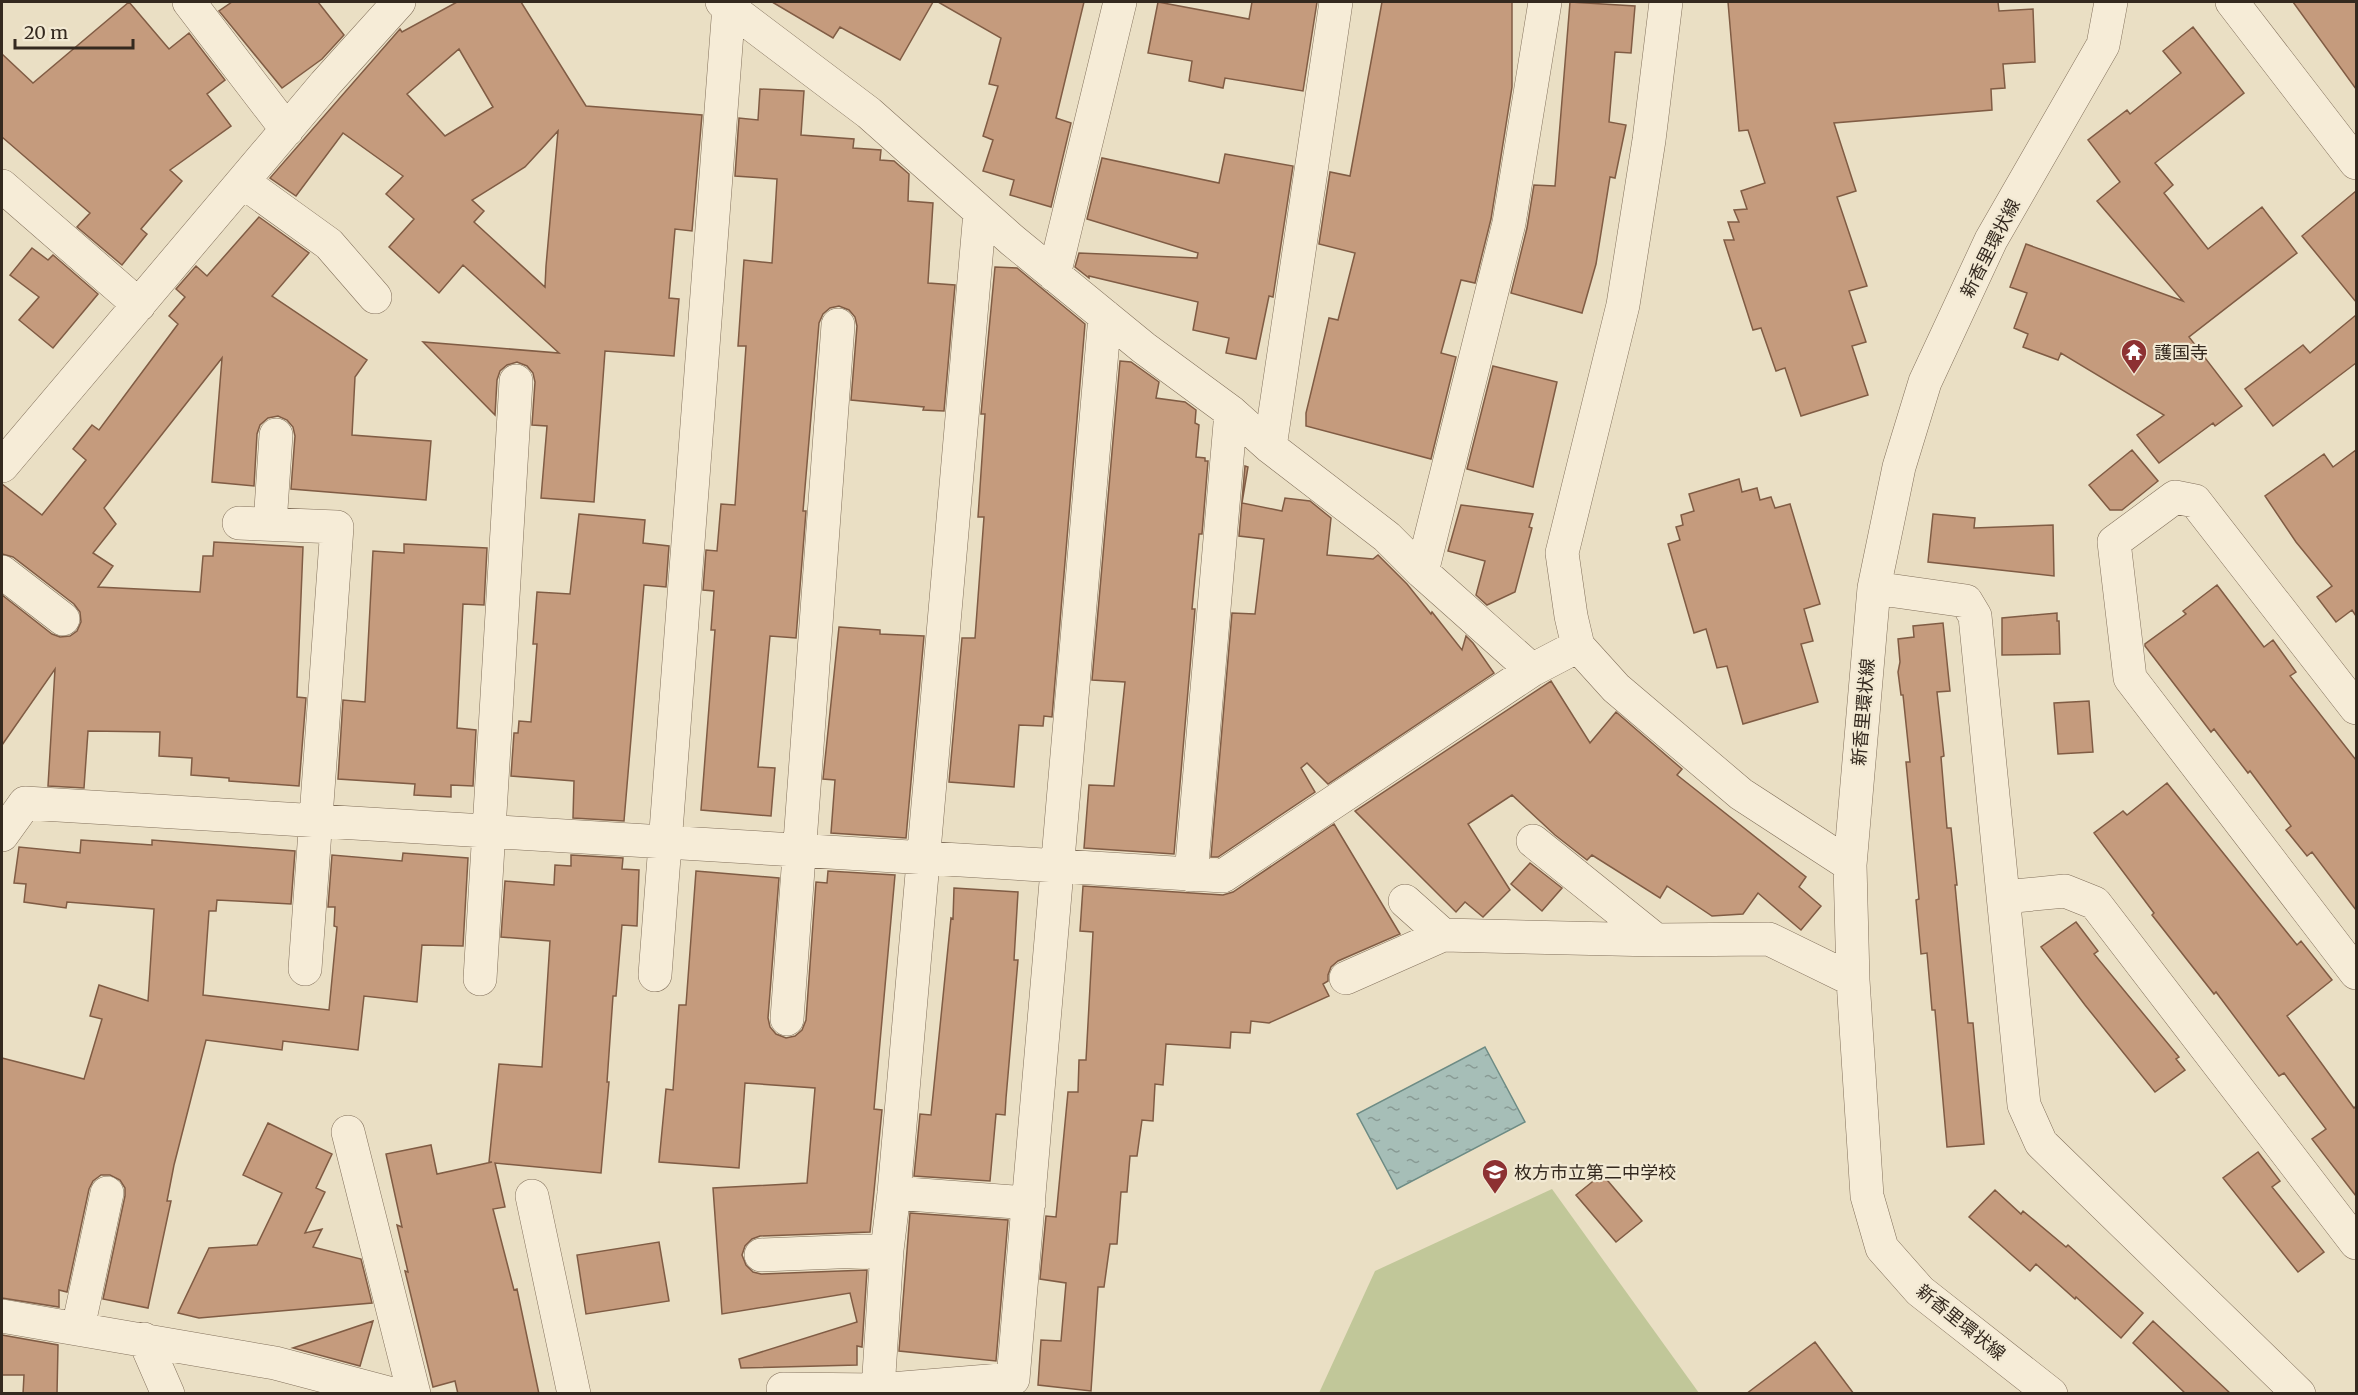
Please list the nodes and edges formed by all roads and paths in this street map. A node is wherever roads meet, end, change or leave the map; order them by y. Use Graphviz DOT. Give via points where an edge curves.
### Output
graph roads {
  1 [pos="189,2"];
  2 [pos="399,2"];
  3 [pos="1120,2"];
  4 [pos="1336,2"];
  5 [pos="1545,2"];
  6 [pos="1666,2"];
  7 [pos="2111,2"];
  8 [pos="2232,2"];
  9 [pos="725,4"];
  10 [pos="287,130"];
  11 [pos="2356,163"];
  12 [pos="243,182"];
  13 [pos="2,186"];
  14 [pos="980,212"];
  15 [pos="1054,275"];
  16 [pos="375,297"];
  17 [pos="139,304"];
  18 [pos="1105,316"];
  19 [pos="838,325"];
  20 [pos="516,381"];
  21 [pos="1231,412"];
  22 [pos="276,435"];
  23 [pos="1270,447"];
  24 [pos="2,466"];
  25 [pos="2,572"];
  26 [pos="1422,572"];
  27 [pos="1874,588"];
  28 [pos="63,619"];
  29 [pos="1578,646"];
  30 [pos="1532,670"];
  31 [pos="2356,708"];
  32 [pos="317,820"];
  33 [pos="488,831"];
  34 [pos="2,835"];
  35 [pos="1533,841"];
  36 [pos="665,842"];
  37 [pos="800,850"];
  38 [pos="924,857"];
  39 [pos="1058,865"];
  40 [pos="1850,865"];
  41 [pos="1191,875"];
  42 [pos="2004,897"];
  43 [pos="1405,901"];
  44 [pos="1443,936"];
  45 [pos="1656,940"];
  46 [pos="305,969"];
  47 [pos="2356,973"];
  48 [pos="656,975"];
  49 [pos="1346,978"];
  50 [pos="480,979"];
  51 [pos="1853,980"];
  52 [pos="787,1019"];
  53 [pos="348,1132"];
  54 [pos="107,1193"];
  55 [pos="894,1193"];
  56 [pos="532,1196"];
  57 [pos="1029,1203"];
  58 [pos="2356,1243"];
  59 [pos="887,1250"];
  60 [pos="761,1255"];
  61 [pos="2,1316"];
  62 [pos="78,1328"];
  63 [pos="144,1339"];
  64 [pos="1017,1386"];
  65 [pos="783,1389"];
  66 [pos="878,1390"];
  67 [pos="168,1394"];
  68 [pos="392,1394"];
  69 [pos="414,1394"];
  70 [pos="574,1394"];
  71 [pos="2051,1394"];
  72 [pos="2299,1394"];
  1 -- 10 [label="street"];
  2 -- 10 [label="street"];
  3 -- 15 [label="street"];
  4 -- 23 [label="street"];
  5 -- 26 [label="street" via="1509,223"];
  6 -- 29 [label="street" via="1623,304 1562,553"];
  7 -- 27 [label="street, 新香里環状線" via="2103,45 1991,240 1925,382 1899,466"];
  8 -- 11 [label="street"];
  9 -- 14 [label="street" via="869,113"];
  9 -- 36 [label="street"];
  10 -- 12 [label="street"];
  12 -- 16 [label="street" via="329,244"];
  12 -- 17 [label="street"];
  13 -- 17 [label="street"];
  14 -- 15 [label="street"];
  14 -- 38 [label="street"];
  15 -- 18 [label="street"];
  17 -- 24 [label="street"];
  18 -- 21 [label="street"];
  18 -- 39 [label="street"];
  19 -- 37 [label="street"];
  20 -- 33 [label="street"];
  21 -- 23 [label="street"];
  21 -- 41 [label="street"];
  22 -- 32 [label="street" via="255,523 337,527"];
  23 -- 26 [label="street" via="1387,537"];
  25 -- 28 [label="street"];
  26 -- 30 [label="street"];
  27 -- 40 [label="street, 新香里環状線"];
  27 -- 42 [label="street" via="1966,602 1975,616"];
  29 -- 30 [label="street"];
  29 -- 40 [label="street" via="1616,688 1741,794"];
  30 -- 41 [label="street" via="1223,876"];
  31 -- 47 [label="street" via="2195,501 2175,497 2114,542 2130,678"];
  32 -- 33 [label="street"];
  32 -- 34 [label="street" via="25,802"];
  32 -- 46 [label="street"];
  33 -- 36 [label="street"];
  33 -- 50 [label="street"];
  35 -- 45 [label="street"];
  36 -- 37 [label="street"];
  36 -- 48 [label="street"];
  37 -- 38 [label="street"];
  37 -- 52 [label="street"];
  38 -- 39 [label="street"];
  38 -- 55 [label="street"];
  39 -- 41 [label="street"];
  39 -- 57 [label="street"];
  40 -- 51 [label="street, 新香里環状線"];
  42 -- 58 [label="street" via="2065,891 2095,903"];
  42 -- 72 [label="street" via="2025,1106 2041,1143"];
  43 -- 44 [label="street"];
  44 -- 45 [label="street"];
  44 -- 49 [label="street"];
  45 -- 51 [label="street" via="1769,939"];
  51 -- 71 [label="street, 新香里環状線" via="1867,1196 1882,1248 1920,1291"];
  53 -- 69 [label="street"];
  54 -- 62 [label="street"];
  55 -- 57 [label="street"];
  55 -- 59 [label="street"];
  56 -- 70 [label="street"];
  57 -- 64 [label="street"];
  59 -- 60 [label="street"];
  59 -- 66 [label="street"];
  61 -- 62 [label="street"];
  62 -- 63 [label="street"];
  63 -- 67 [label="street"];
  63 -- 68 [label="street" via="275,1363"];
  64 -- 66 [label="street"];
  65 -- 66 [label="street"];
}
